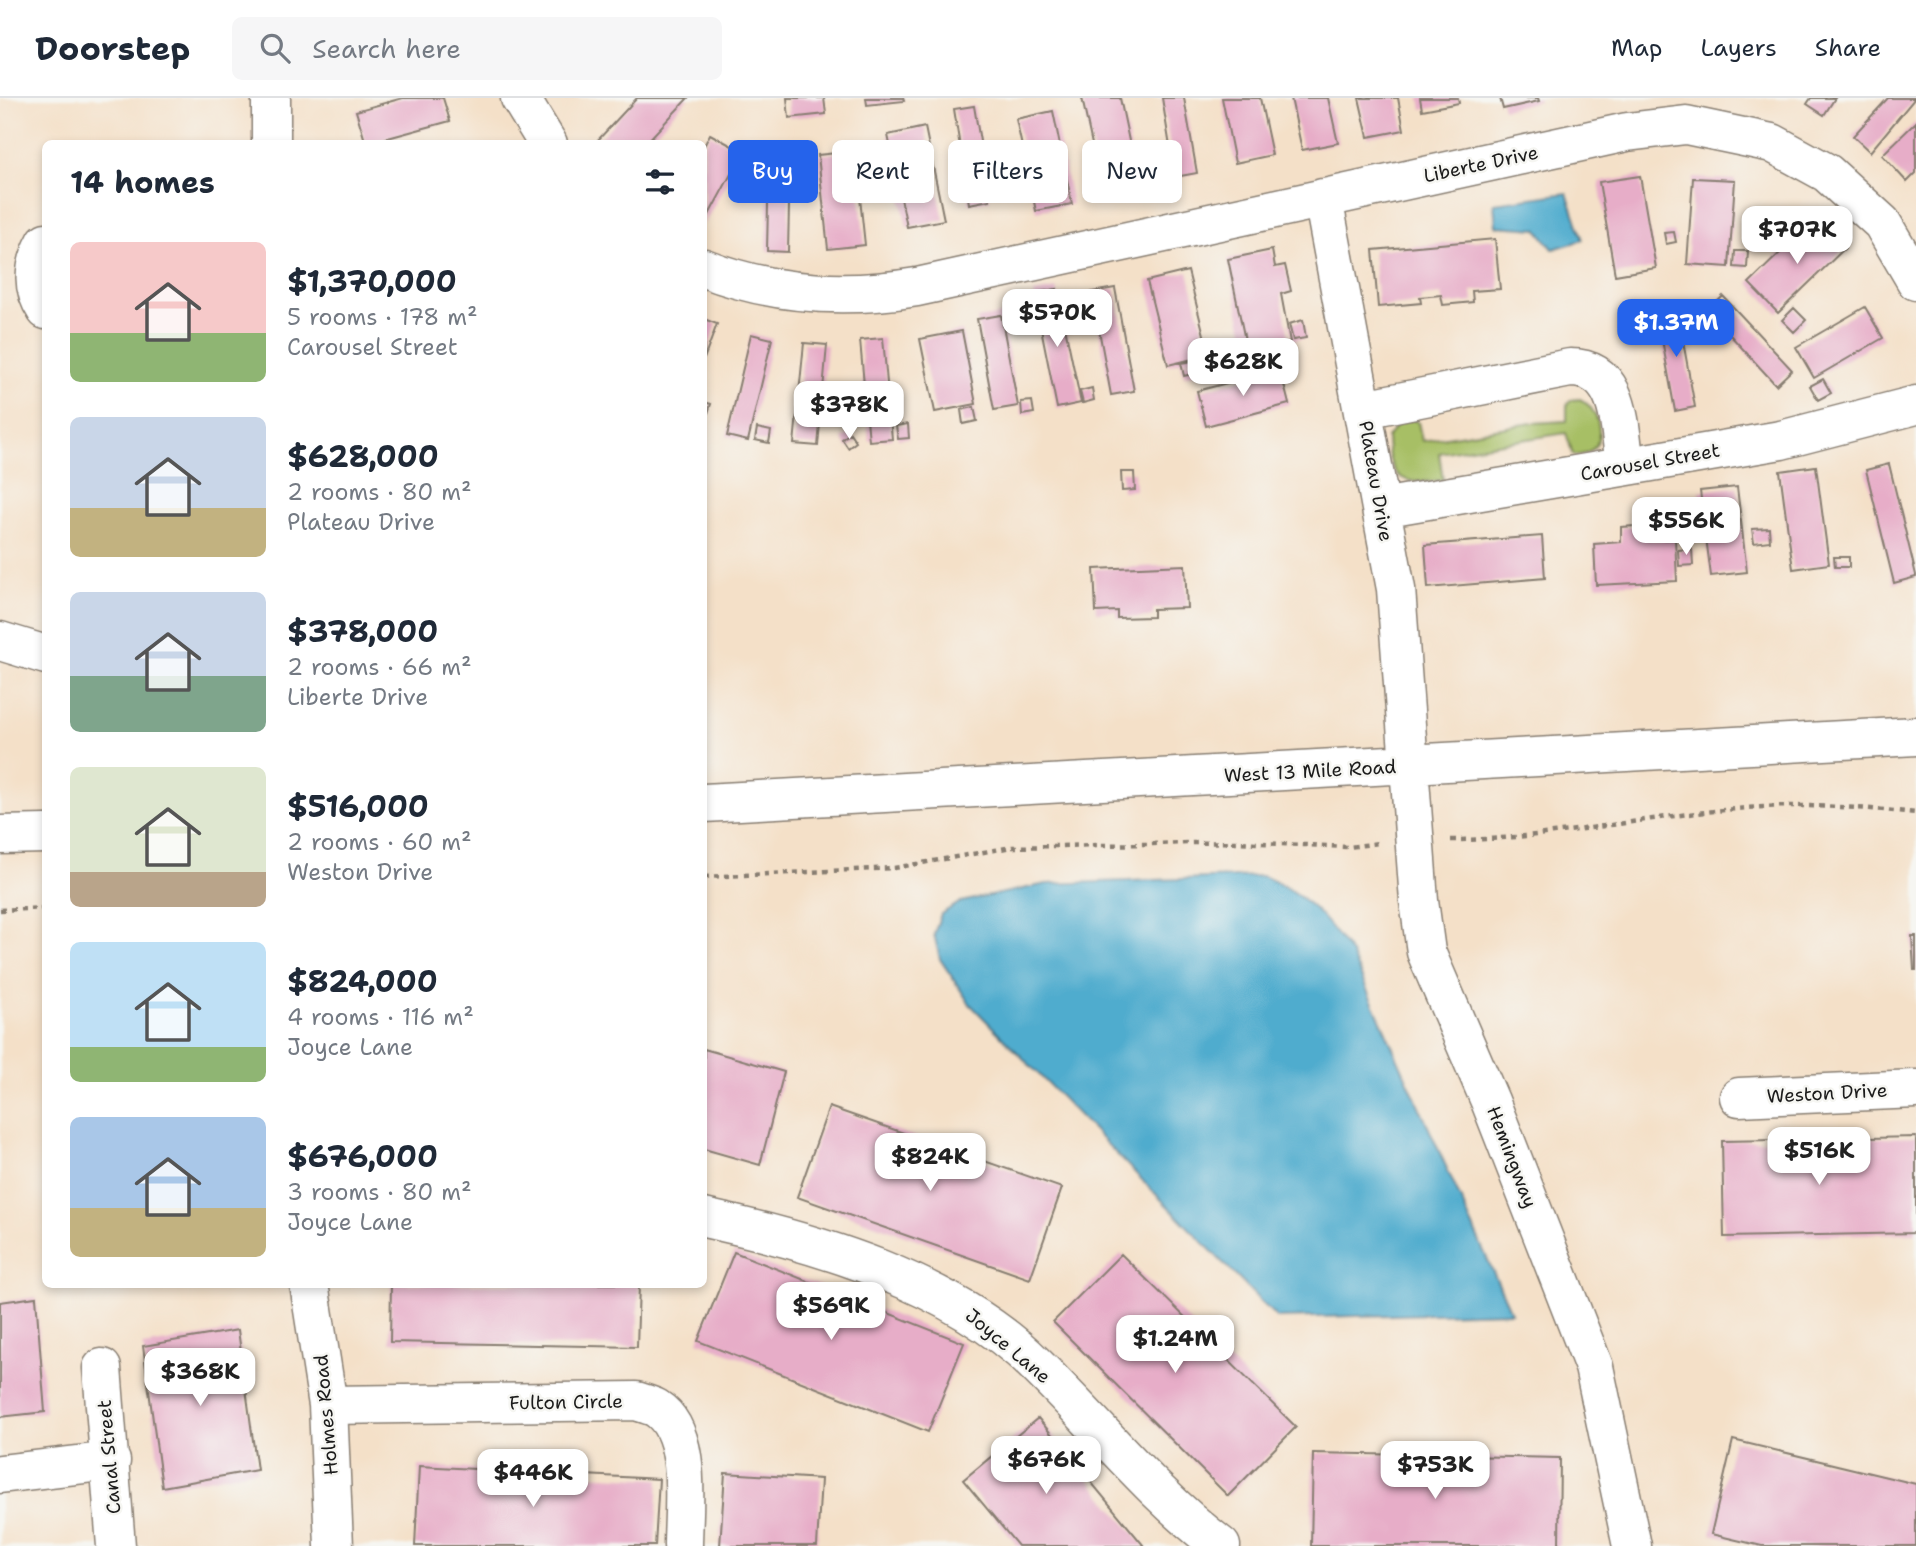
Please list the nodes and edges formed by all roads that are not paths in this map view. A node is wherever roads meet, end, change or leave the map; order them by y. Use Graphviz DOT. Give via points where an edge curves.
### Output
graph roads {
  1 [pos="271,98"];
  2 [pos="520,98"];
  3 [pos="271,140"];
  4 [pos="546,140"];
  5 [pos="1322,198"];
  6 [pos="42,249"];
  7 [pos="707,269"];
  8 [pos="1916,281"];
  9 [pos="42,304"];
  10 [pos="1916,405"];
  11 [pos="1364,408"];
  12 [pos="1625,466"];
  13 [pos="1381,508"];
  14 [pos="0,641"];
  15 [pos="42,654"];
  16 [pos="1916,736"];
  17 [pos="1409,766"];
  18 [pos="707,803"];
  19 [pos="42,834"];
  20 [pos="0,835"];
  21 [pos="1916,1089"];
  22 [pos="1739,1097"];
  23 [pos="707,1219"];
  24 [pos="310,1288"];
  25 [pos="102,1368"];
  26 [pos="328,1405"];
  27 [pos="111,1461"];
  28 [pos="0,1474"];
  29 [pos="116,1546"];
  30 [pos="334,1546"];
  31 [pos="683,1546"];
  32 [pos="1221,1546"];
  33 [pos="1632,1546"];
  1 -- 3 [label="street"];
  2 -- 4 [label="street"];
  5 -- 7 [label="street, Liberte Drive" via="868,295 778,291"];
  5 -- 8 [label="street, Liberte Drive" via="1628,132 1686,125 1772,143 1827,173 1882,223"];
  5 -- 11 [label="street, Plateau Drive"];
  6 -- 9 [label="street" via="35,276 36,295"];
  10 -- 12 [label="street, Carousel Street" via="1781,440"];
  11 -- 12 [label="street" via="1585,368 1611,387"];
  11 -- 13 [label="street, Plateau Drive"];
  12 -- 13 [label="street, Carousel Street"];
  13 -- 17 [label="street, Plateau Drive" via="1396,589"];
  14 -- 15 [label="street"];
  16 -- 17 [label="street, West 13 Mile Road"];
  17 -- 18 [label="street, West 13 Mile Road"];
  17 -- 33 [label="street, Hemingway" via="1426,953 1490,1101 1594,1367"];
  19 -- 20 [label="street"];
  21 -- 22 [label="street, Weston Drive"];
  23 -- 32 [label="street, Joyce Lane" via="853,1259 960,1306 1034,1362 1180,1514"];
  24 -- 26 [label="street, Holmes Road"];
  25 -- 27 [label="street, Canal Street"];
  26 -- 30 [label="street, Holmes Road"];
  26 -- 31 [label="street, Fulton Circle" via="636,1401 657,1409 673,1426 683,1458"];
  27 -- 28 [label="street"];
  27 -- 29 [label="street, Canal Street"];
}
